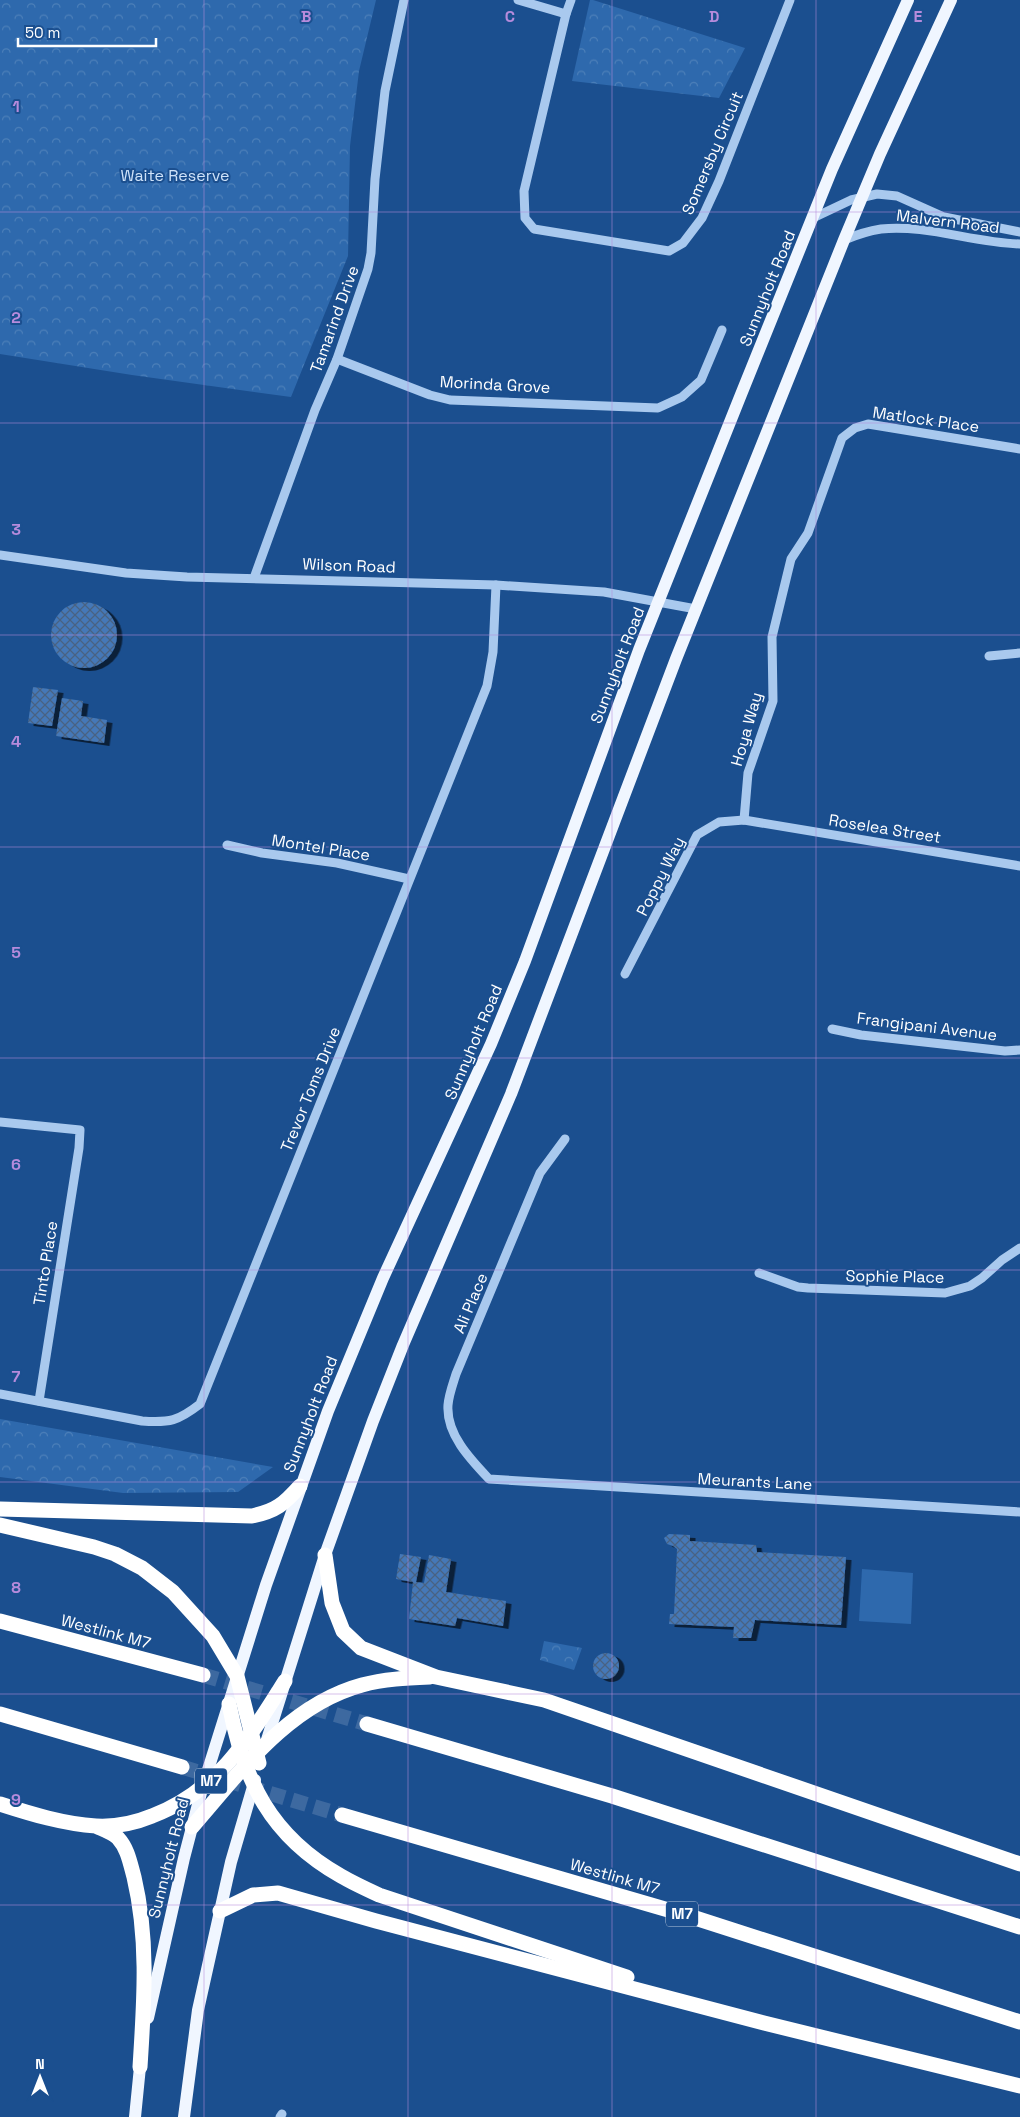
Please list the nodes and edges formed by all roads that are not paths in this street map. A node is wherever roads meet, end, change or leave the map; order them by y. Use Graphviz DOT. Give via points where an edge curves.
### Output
graph roads {
  1 [pos="404,0"];
  2 [pos="518,0"];
  3 [pos="571,0"];
  4 [pos="790,0"];
  5 [pos="908,0"];
  6 [pos="951,0"];
  7 [pos="566,14"];
  8 [pos="862,196"];
  9 [pos="813,218"];
  10 [pos="1020,232"];
  11 [pos="844,240"];
  12 [pos="1020,244"];
  13 [pos="722,330"];
  14 [pos="337,359"];
  15 [pos="1020,449"];
  16 [pos="808,533"];
  17 [pos="0,555"];
  18 [pos="254,578"];
  19 [pos="496,585"];
  20 [pos="658,602"];
  21 [pos="696,609"];
  22 [pos="1020,653"];
  23 [pos="989,656"];
  24 [pos="744,820"];
  25 [pos="228,845"];
  26 [pos="1020,866"];
  27 [pos="409,878"];
  28 [pos="625,974"];
  29 [pos="832,1029"];
  30 [pos="1020,1050"];
  31 [pos="0,1122"];
  32 [pos="565,1139"];
  33 [pos="1020,1248"];
  34 [pos="759,1273"];
  35 [pos="0,1394"];
  36 [pos="39,1401"];
  37 [pos="489,1479"];
  38 [pos="300,1486"];
  39 [pos="0,1509"];
  40 [pos="1020,1512"];
  41 [pos="0,1525"];
  42 [pos="325,1555"];
  43 [pos="0,1621"];
  44 [pos="203,1675"];
  45 [pos="237,1676"];
  46 [pos="436,1677"];
  47 [pos="285,1681"];
  48 [pos="229,1704"];
  49 [pos="0,1714"];
  50 [pos="367,1724"];
  51 [pos="251,1734"];
  52 [pos="239,1751"];
  53 [pos="257,1756"];
  54 [pos="182,1767"];
  55 [pos="254,1785"];
  56 [pos="202,1788"];
  57 [pos="0,1804"];
  58 [pos="342,1815"];
  59 [pos="98,1826"];
  60 [pos="192,1827"];
  61 [pos="1020,1864"];
  62 [pos="220,1911"];
  63 [pos="1020,1927"];
  64 [pos="1020,2022"];
  65 [pos="764,2023"];
  66 [pos="140,2067"];
  67 [pos="1020,2086"];
  68 [pos="136,2117"];
  69 [pos="184,2117"];
  1 -- 14 [label="street, Tamarind Drive" via="385,91 371,253"];
  2 -- 7 [label="street"];
  3 -- 7 [label="street, Somersby Circuit"];
  4 -- 7 [label="street, Somersby Circuit" via="702,218 684,243 669,251 534,229 525,218 524,191"];
  5 -- 9 [label="main road, Sunnyholt Road"];
  6 -- 8 [label="main road"];
  8 -- 9 [label="street, Malvern Road"];
  8 -- 10 [label="street, Malvern Road" via="897,196 944,217"];
  8 -- 11 [label="main road"];
  9 -- 20 [label="main road, Sunnyholt Road"];
  11 -- 12 [label="street, Malvern Road" via="882,229 909,229"];
  11 -- 21 [label="main road"];
  13 -- 14 [label="street, Morinda Grove" via="700,380 682,396 658,408 450,400"];
  14 -- 18 [label="street, Tamarind Drive"];
  15 -- 16 [label="street, Matlock Place" via="868,424 855,428 842,438"];
  16 -- 24 [label="street, Hoya Way" via="791,559 772,637 773,702 748,773"];
  17 -- 18 [label="street, Wilson Road" via="126,573"];
  18 -- 19 [label="street, Wilson Road"];
  19 -- 20 [label="street, Wilson Road" via="604,592"];
  19 -- 27 [label="street, Trevor Toms Drive" via="494,652 487,686"];
  20 -- 21 [label="street, Wilson Road"];
  20 -- 38 [label="main road, Sunnyholt Road" via="525,961 456,1123 382,1278"];
  21 -- 42 [label="main road" via="511,1094 403,1345"];
  22 -- 23 [label="street"];
  24 -- 26 [label="street, Roselea Street"];
  24 -- 28 [label="street, Poppy Way" via="719,822 698,836"];
  25 -- 27 [label="street, Montel Place"];
  27 -- 36 [label="street, Trevor Toms Drive" via="200,1404 184,1416 164,1423"];
  29 -- 30 [label="street, Frangipani Avenue" via="1005,1051"];
  31 -- 36 [label="street, Tinto Place" via="80,1130"];
  32 -- 37 [label="street, Ali Place" via="540,1173 449,1396 453,1430 467,1455"];
  33 -- 34 [label="street, Sophie Place" via="970,1286 945,1293 808,1288"];
  35 -- 36 [label="street, Trevor Toms Drive"];
  37 -- 40 [label="street, Meurants Lane"];
  38 -- 39 [label="highway" via="269,1513 252,1516"];
  38 -- 45 [label="main road, Sunnyholt Road"];
  41 -- 45 [label="highway" via="94,1547 142,1568 173,1592 213,1636"];
  42 -- 46 [label="highway" via="332,1603 344,1631 361,1648"];
  42 -- 47 [label="main road"];
  43 -- 44 [label="highway, Westlink M7"];
  45 -- 48 [label="main road, Sunnyholt Road"];
  45 -- 51 [label="highway"];
  46 -- 53 [label="highway" via="397,1679 350,1689 326,1699"];
  46 -- 61 [label="highway" via="544,1700"];
  47 -- 51 [label="highway, M7"];
  47 -- 53 [label="main road"];
  48 -- 52 [label="highway"];
  48 -- 56 [label="main road, Sunnyholt Road"];
  49 -- 54 [label="highway, M7"];
  50 -- 63 [label="highway" via="612,1796"];
  51 -- 52 [label="highway, M7"];
  51 -- 53 [label="highway"];
  52 -- 53 [label="highway"];
  52 -- 56 [label="highway, M7"];
  53 -- 55 [label="highway"];
  53 -- 60 [label="highway"];
  55 -- 62 [label="main road"];
  55 -- 65 [label="highway" via="273,1818 308,1854 341,1876 379,1895"];
  56 -- 59 [label="highway, M7" via="173,1808 144,1820"];
  56 -- 60 [label="main road, Sunnyholt Road"];
  57 -- 59 [label="highway, M7" via="71,1823"];
  58 -- 64 [label="highway, Westlink M7 / M7" via="689,1916"];
  59 -- 66 [label="highway" via="117,1837 123,1846 138,1896 145,1950"];
  60 -- 66 [label="main road, Sunnyholt Road" via="154,1984"];
  62 -- 65 [label="highway" via="253,1895 278,1893"];
  62 -- 69 [label="main road" via="198,2010"];
  65 -- 67 [label="highway"];
  66 -- 68 [label="main road, Sunnyholt Road"];
}
